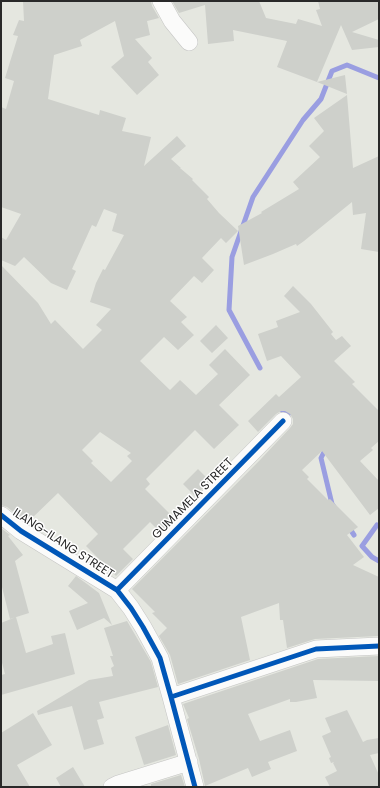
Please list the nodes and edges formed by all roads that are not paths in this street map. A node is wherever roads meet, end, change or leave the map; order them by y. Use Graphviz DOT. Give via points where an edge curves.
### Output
graph roads {
  1 [pos="161,1"];
  2 [pos="189,42"];
  3 [pos="283,421"];
  4 [pos="1,515"];
  5 [pos="117,590"];
  6 [pos="379,646"];
  7 [pos="171,697"];
  8 [pos="189,762"];
  9 [pos="112,787"];
  10 [pos="195,787"];
  1 -- 2 [label="street"];
  3 -- 5 [label="street, GUMAMELA STREET"];
  4 -- 5 [label="street, ILANG-ILANG STREET" via="21,531"];
  5 -- 7 [label="street, ILANG-ILANG STREET" via="143,627 160,658"];
  6 -- 7 [label="street" via="316,650"];
  7 -- 8 [label="street, ILANG-ILANG STREET"];
  8 -- 9 [label="street"];
  8 -- 10 [label="street, ILANG-ILANG STREET"];
}
